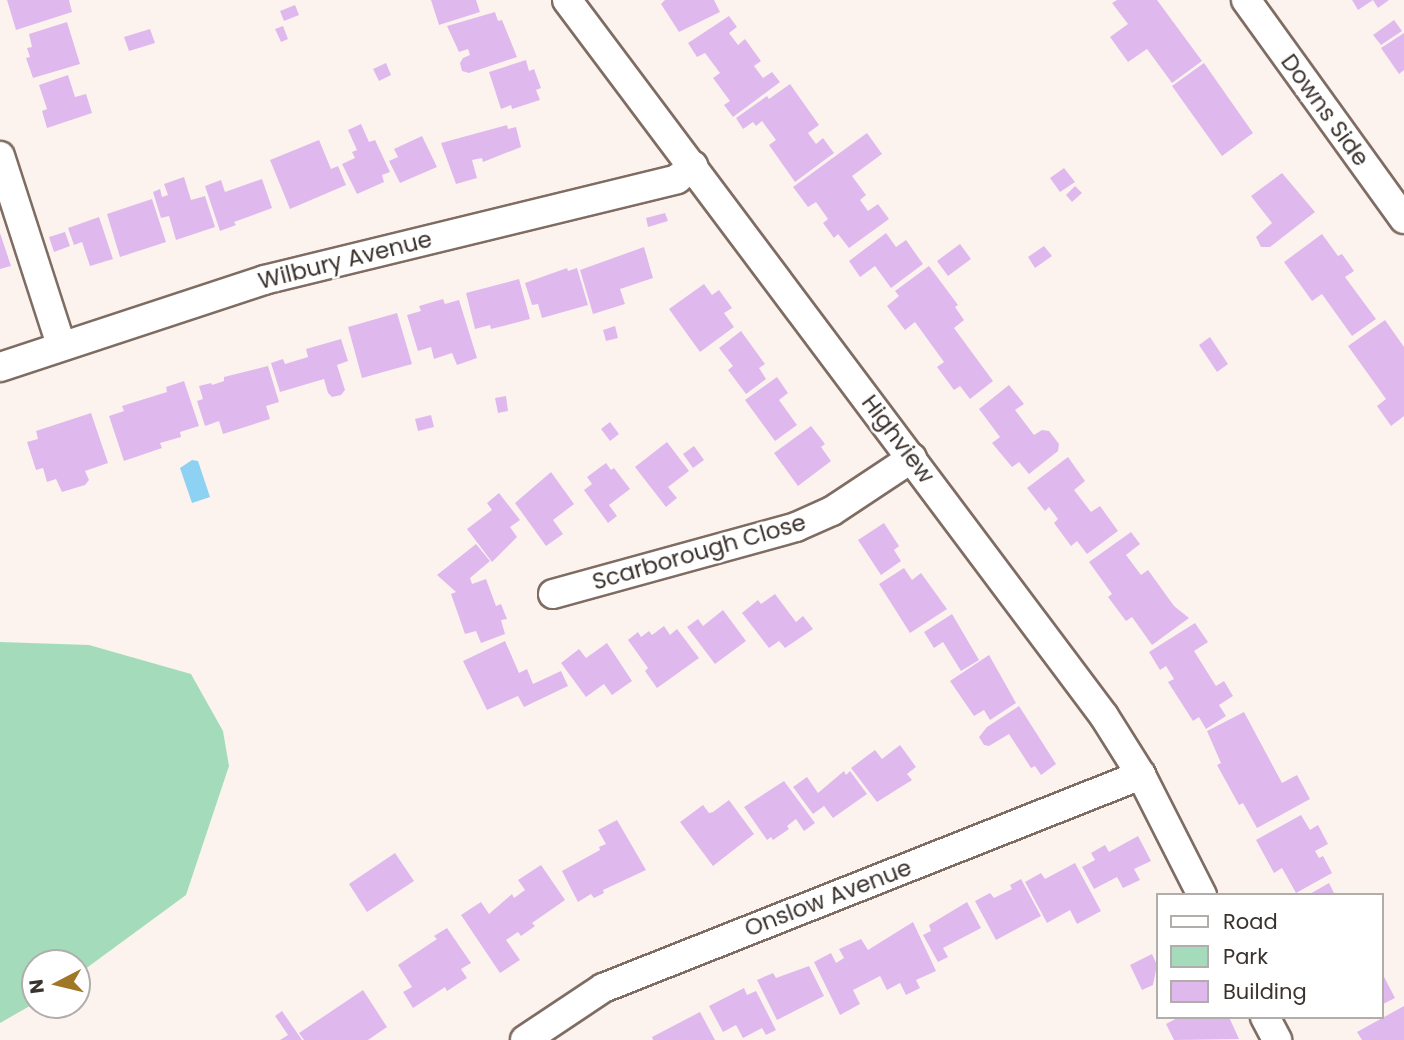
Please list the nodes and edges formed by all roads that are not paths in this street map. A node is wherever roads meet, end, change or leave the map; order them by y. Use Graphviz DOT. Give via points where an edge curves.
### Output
graph roads {
  1 [pos="567,0"];
  2 [pos="1246,0"];
  3 [pos="0,156"];
  4 [pos="693,166"];
  5 [pos="1404,219"];
  6 [pos="61,345"];
  7 [pos="0,367"];
  8 [pos="912,458"];
  9 [pos="553,594"];
  10 [pos="1141,775"];
  11 [pos="1201,893"];
  12 [pos="1266,1019"];
  13 [pos="525,1040"];
  14 [pos="1276,1040"];
  1 -- 4 [label="street, Highview"];
  2 -- 5 [label="street, Downs Side"];
  3 -- 6 [label="street"];
  4 -- 6 [label="street, Wilbury Avenue" via="677,179 264,280"];
  4 -- 8 [label="street, Highview"];
  6 -- 7 [label="street, Wilbury Avenue"];
  8 -- 9 [label="street, Scarborough Close" via="832,511 796,527"];
  8 -- 10 [label="street, Highview" via="1077,678"];
  10 -- 11 [label="street, Highview"];
  10 -- 13 [label="street, Onslow Avenue" via="603,988"];
  12 -- 14 [label="street"];
}
